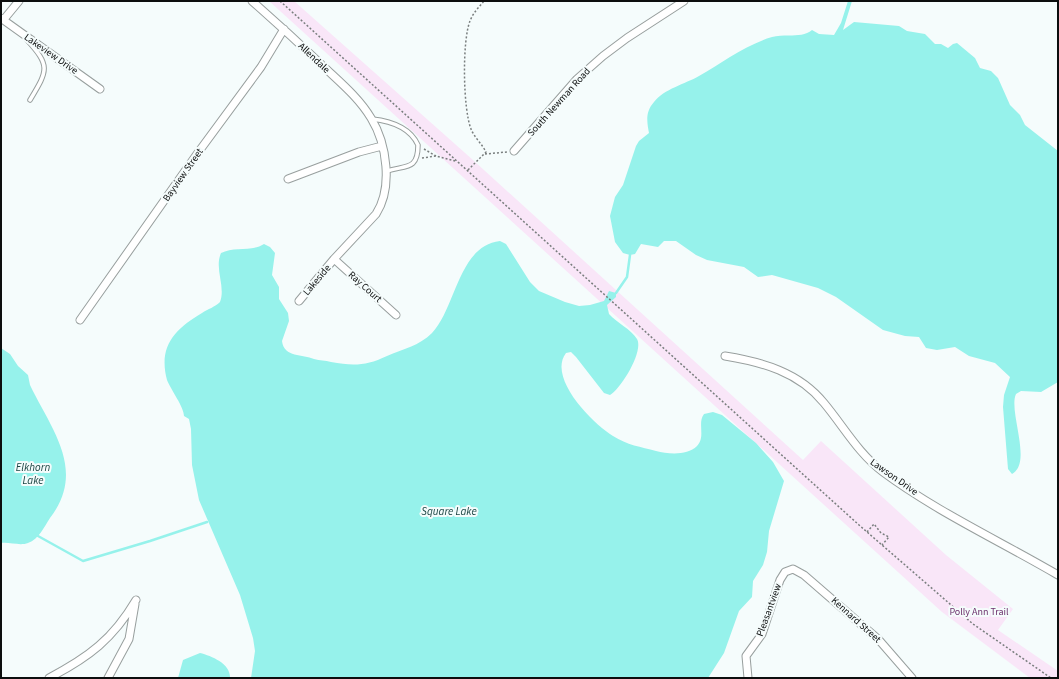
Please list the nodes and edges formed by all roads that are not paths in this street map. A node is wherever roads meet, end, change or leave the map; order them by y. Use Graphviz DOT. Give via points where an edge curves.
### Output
graph roads {
  1 [pos="19,1"];
  2 [pos="252,1"];
  3 [pos="684,1"];
  4 [pos="1,19"];
  5 [pos="284,29"];
  6 [pos="17,30"];
  7 [pos="100,89"];
  8 [pos="30,100"];
  9 [pos="372,119"];
  10 [pos="382,146"];
  11 [pos="514,151"];
  12 [pos="387,171"];
  13 [pos="288,179"];
  14 [pos="334,259"];
  15 [pos="299,301"];
  16 [pos="396,315"];
  17 [pos="80,320"];
  18 [pos="725,356"];
  19 [pos="793,570"];
  20 [pos="1058,575"];
  21 [pos="49,678"];
  22 [pos="108,678"];
  23 [pos="748,678"];
  24 [pos="912,678"];
  1 -- 4 [label="street" via="5,18"];
  2 -- 5 [label="street, Allendale"];
  3 -- 11 [label="street, South Newman Road" via="603,56 577,79"];
  4 -- 6 [label="street, Lakeview Drive"];
  5 -- 9 [label="street, Allendale" via="356,97"];
  5 -- 17 [label="street, Bayview Street" via="262,67"];
  6 -- 7 [label="street, Lakeview Drive"];
  6 -- 8 [label="lane" via="44,62 45,74"];
  9 -- 10 [label="street, Allendale"];
  9 -- 12 [label="lane" via="396,124 410,134 418,145 414,163 407,168"];
  10 -- 12 [label="street, Allendale"];
  10 -- 13 [label="street"];
  12 -- 14 [label="street, Lakeside" via="381,206"];
  14 -- 15 [label="street, Lakeside"];
  14 -- 16 [label="street, Ray Court"];
  18 -- 20 [label="street, Lawson Drive" via="775,367 800,381 823,401 855,445 882,471"];
  19 -- 23 [label="street, Pleasantview" via="785,572 780,580 762,634 746,656"];
  19 -- 24 [label="street, Kennard Street" via="804,575 880,640"];
  21 -- 22 [label="street" via="79,662 106,641 124,620 136,600 130,638"];
}
